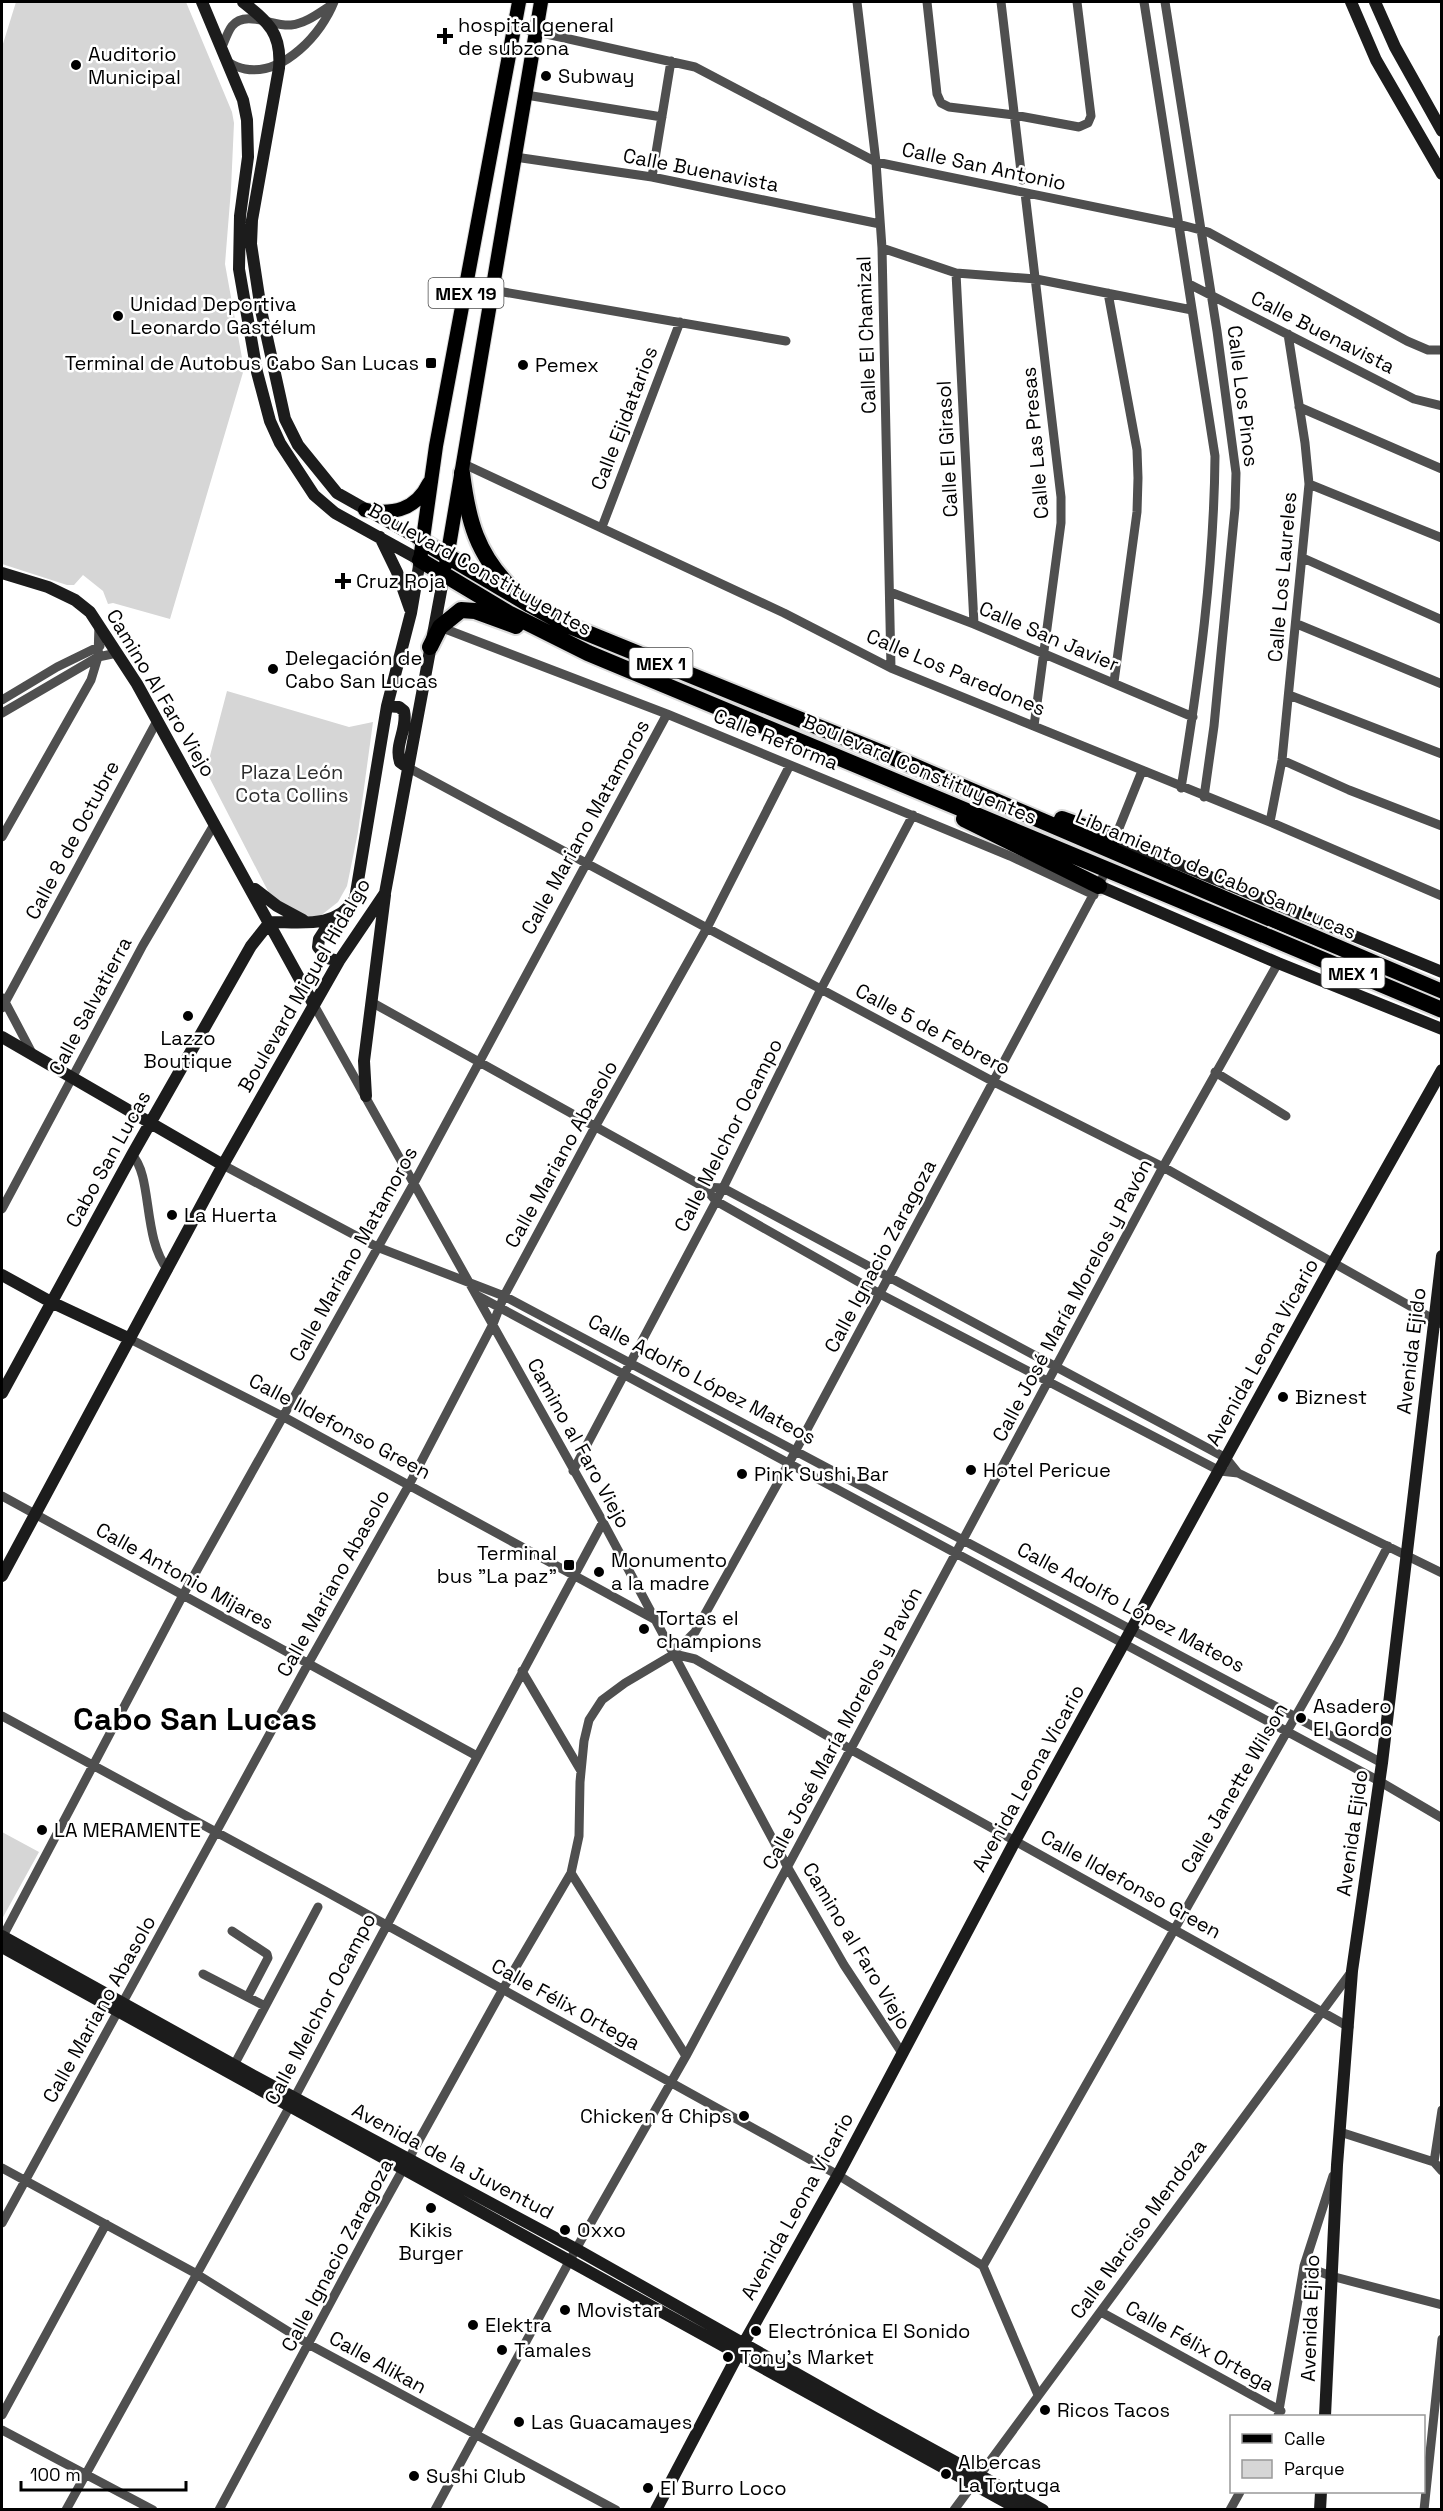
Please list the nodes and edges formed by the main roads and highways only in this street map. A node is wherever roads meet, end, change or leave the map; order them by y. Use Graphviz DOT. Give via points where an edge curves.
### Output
graph roads {
  1 [pos="519,2"];
  2 [pos="541,2"];
  3 [pos="463,469"];
  4 [pos="433,476"];
  5 [pos="365,510"];
  6 [pos="422,541"];
  7 [pos="448,557"];
  8 [pos="420,560"];
  9 [pos="444,575"];
  10 [pos="530,605"];
  11 [pos="430,647"];
  12 [pos="588,653"];
  13 [pos="909,764"];
  14 [pos="901,783"];
  15 [pos="1115,838"];
  16 [pos="1097,891"];
  17 [pos="1267,927"];
  18 [pos="1442,990"];
  19 [pos="1442,1010"];
  1 -- 4 [label="main road, Boulevard Miguel Hidalgo / MEX 19"];
  2 -- 3 [label="main road, Boulevard Miguel Hidalgo / MEX 19"];
  3 -- 7 [label="main road, Boulevard Miguel Hidalgo / MEX 19"];
  3 -- 10 [label="highway" via="469,519 482,551 506,583"];
  4 -- 5 [label="main road" via="424,493 403,510"];
  4 -- 6 [label="main road, Boulevard Miguel Hidalgo / MEX 19"];
  6 -- 7 [label="highway, Boulevard Constituyentes / MEX 1"];
  6 -- 8 [label="main road, Boulevard Miguel Hidalgo / MEX 19"];
  7 -- 9 [label="main road, Boulevard Miguel Hidalgo / MEX 19"];
  7 -- 10 [label="highway, Boulevard Constituyentes / MEX 1"];
  8 -- 9 [label="highway, Boulevard Constituyentes / MEX 1"];
  9 -- 12 [label="highway, Boulevard Constituyentes / MEX 1"];
  10 -- 13 [label="highway, Boulevard Constituyentes / MEX 1" via="565,624"];
  11 -- 12 [label="highway" via="440,627 457,612 470,610"];
  12 -- 14 [label="highway, Boulevard Constituyentes / MEX 1"];
  13 -- 15 [label="highway"];
  13 -- 17 [label="highway, Libramiento de Cabo San Lucas / MEX 1"];
  14 -- 16 [label="highway"];
  14 -- 17 [label="highway, Boulevard Constituyentes / MEX 1" via="1107,869"];
  17 -- 18 [label="highway, Libramiento de Cabo San Lucas / MEX 1"];
  17 -- 19 [label="highway, Boulevard Constituyentes / MEX 1, bridge"];
}
